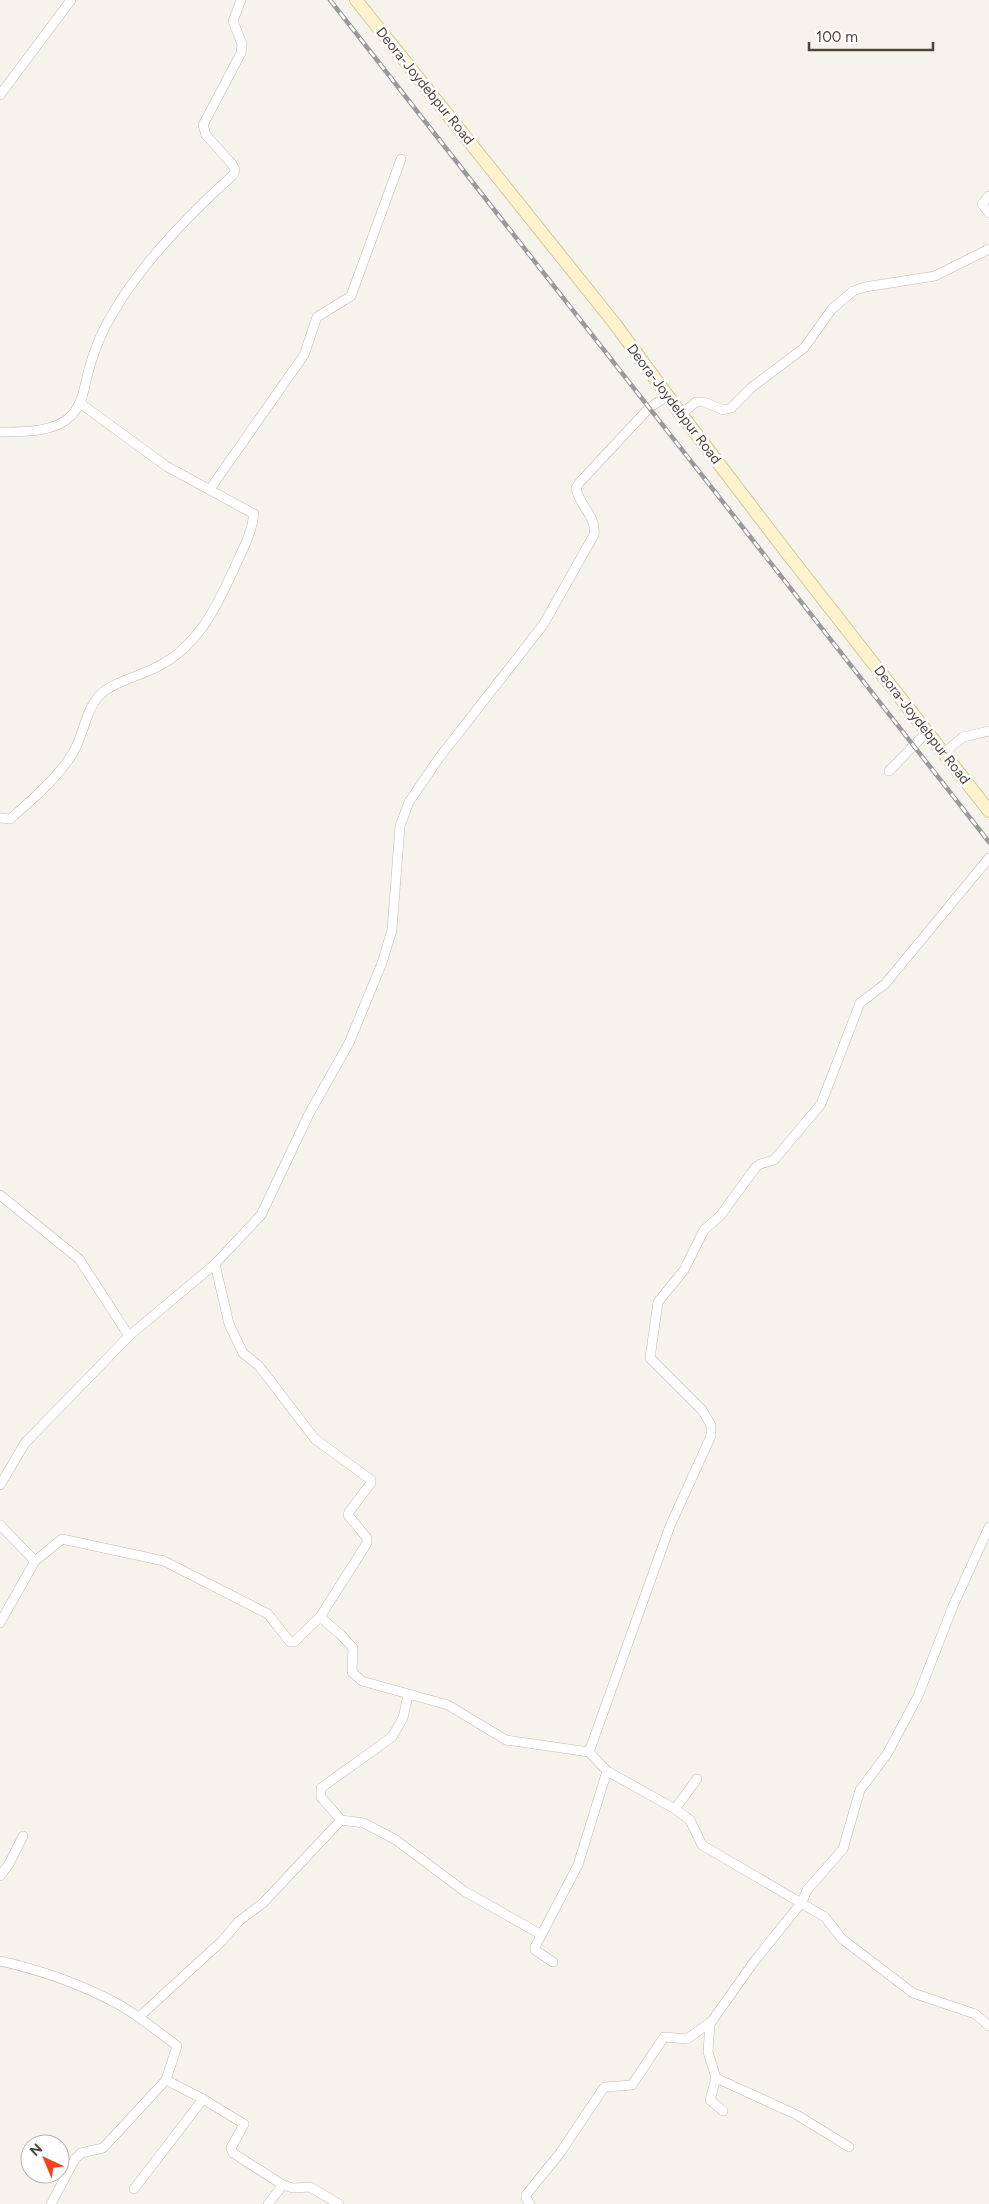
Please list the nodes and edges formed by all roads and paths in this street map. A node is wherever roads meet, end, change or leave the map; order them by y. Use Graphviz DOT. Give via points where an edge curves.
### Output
graph roads {
  1 [pos="71,0"];
  2 [pos="241,0"];
  3 [pos="356,0"];
  4 [pos="0,95"];
  5 [pos="401,159"];
  6 [pos="989,196"];
  7 [pos="989,212"];
  8 [pos="989,249"];
  9 [pos="668,396"];
  10 [pos="80,403"];
  11 [pos="680,414"];
  12 [pos="0,432"];
  13 [pos="210,489"];
  14 [pos="989,731"];
  15 [pos="926,732"];
  16 [pos="944,753"];
  17 [pos="889,771"];
  18 [pos="989,812"];
  19 [pos="0,818"];
  20 [pos="989,858"];
  21 [pos="0,1195"];
  22 [pos="215,1264"];
  23 [pos="129,1336"];
  24 [pos="0,1485"];
  25 [pos="0,1525"];
  26 [pos="989,1527"];
  27 [pos="35,1561"];
  28 [pos="320,1618"];
  29 [pos="0,1622"];
  30 [pos="408,1695"];
  31 [pos="589,1752"];
  32 [pos="607,1771"];
  33 [pos="697,1779"];
  34 [pos="675,1808"];
  35 [pos="341,1820"];
  36 [pos="23,1836"];
  37 [pos="0,1876"];
  38 [pos="802,1902"];
  39 [pos="540,1934"];
  40 [pos="0,1960"];
  41 [pos="553,1962"];
  42 [pos="140,2018"];
  43 [pos="710,2023"];
  44 [pos="989,2026"];
  45 [pos="716,2078"];
  46 [pos="166,2080"];
  47 [pos="203,2099"];
  48 [pos="723,2110"];
  49 [pos="849,2147"];
  50 [pos="283,2185"];
  51 [pos="134,2189"];
  52 [pos="51,2204"];
  53 [pos="268,2204"];
  54 [pos="339,2204"];
  55 [pos="530,2204"];
  1 -- 4 [label="street"];
  2 -- 10 [label="street" via="233,21 242,44 241,53 202,125 206,135 235,170 162,247 113,313 89,368"];
  3 -- 9 [label="street, Deora-Joydebpur Road" via="615,324"];
  5 -- 13 [label="street" via="351,296 317,317 304,356"];
  6 -- 7 [label="street" via="982,204"];
  8 -- 11 [label="street" via="935,276 853,291 832,309 804,348 751,388 731,408 723,410 696,402"];
  9 -- 11 [label="street, Deora-Joydebpur Road"];
  9 -- 22 [label="street" via="650,407 576,488 577,495 594,520 594,534 543,624 439,758 410,802 400,826 392,930 349,1042 309,1114 261,1215"];
  10 -- 12 [label="street" via="60,425"];
  10 -- 13 [label="street" via="166,466"];
  11 -- 15 [label="street, Deora-Joydebpur Road"];
  13 -- 19 [label="street" via="254,514 252,527 222,596 200,631 164,664 109,687 99,696 72,755 32,801 10,818"];
  14 -- 16 [label="street" via="963,737"];
  15 -- 16 [label="street, Deora-Joydebpur Road"];
  15 -- 17 [label="street"];
  16 -- 18 [label="street, Deora-Joydebpur Road"];
  20 -- 31 [label="street" via="885,984 860,1003 821,1104 774,1160 756,1167 720,1216 704,1230 684,1270 658,1302 650,1358 702,1410 711,1426 711,1436 670,1526"];
  21 -- 23 [label="street" via="79,1259"];
  22 -- 23 [label="street"];
  22 -- 28 [label="street" via="229,1324 243,1353 258,1366 315,1439 371,1480 348,1515 367,1538 367,1543"];
  23 -- 24 [label="street" via="25,1443"];
  25 -- 27 [label="street"];
  26 -- 38 [label="street" via="953,1606 918,1696 887,1754 860,1790 843,1849 807,1890"];
  27 -- 28 [label="street" via="62,1539 164,1561 268,1614 290,1642 299,1640"];
  27 -- 29 [label="street"];
  28 -- 30 [label="street" via="354,1650 352,1672 357,1678"];
  30 -- 31 [label="street" via="448,1705 506,1740"];
  30 -- 35 [label="street" via="402,1718 392,1737 321,1788 321,1797"];
  31 -- 32 [label="street"];
  32 -- 34 [label="street"];
  32 -- 39 [label="street" via="578,1865"];
  33 -- 34 [label="street"];
  34 -- 38 [label="street" via="691,1822 702,1844"];
  35 -- 39 [label="street" via="364,1823 396,1840 464,1891"];
  35 -- 42 [label="street" via="263,1903 239,1921"];
  36 -- 37 [label="street"];
  38 -- 43 [label="street"];
  38 -- 44 [label="street" via="825,1917 842,1939 913,1993 975,2014"];
  39 -- 41 [label="street" via="535,1950"];
  40 -- 42 [label="street" via="41,1971 116,2003"];
  42 -- 46 [label="street" via="176,2046"];
  43 -- 45 [label="street" via="708,2052"];
  43 -- 55 [label="street" via="687,2039 664,2037 632,2085 603,2089 526,2196"];
  45 -- 48 [label="street" via="710,2100"];
  45 -- 49 [label="street" via="797,2115"];
  46 -- 47 [label="street"];
  46 -- 52 [label="street" via="103,2148 81,2152"];
  47 -- 50 [label="street" via="244,2124 231,2151"];
  47 -- 51 [label="street"];
  50 -- 53 [label="street"];
  50 -- 54 [label="street" via="310,2187"];
}
